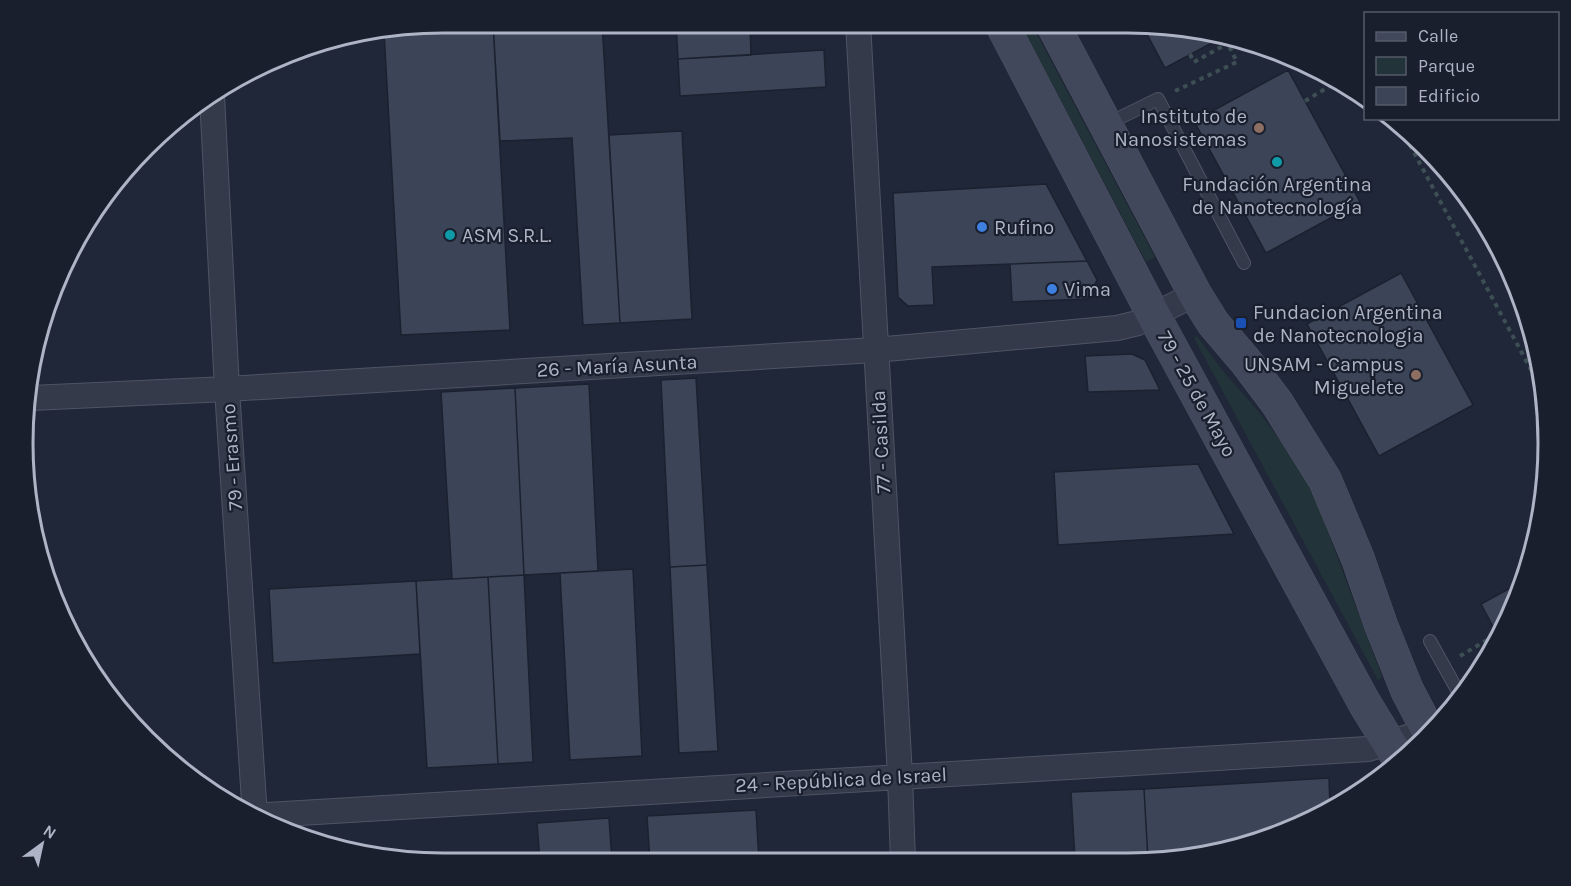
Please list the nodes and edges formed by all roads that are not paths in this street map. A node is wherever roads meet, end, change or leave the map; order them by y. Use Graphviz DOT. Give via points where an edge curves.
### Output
graph roads {
  1 [pos="859,33"];
  2 [pos="1006,33"];
  3 [pos="1057,33"];
  4 [pos="212,104"];
  5 [pos="1106,125"];
  6 [pos="1244,263"];
  7 [pos="1195,294"];
  8 [pos="1154,316"];
  9 [pos="875,350"];
  10 [pos="227,389"];
  11 [pos="36,398"];
  12 [pos="1430,641"];
  13 [pos="1456,688"];
  14 [pos="1426,724"];
  15 [pos="1395,752"];
  16 [pos="900,776"];
  17 [pos="253,806"];
  18 [pos="271,815"];
  19 [pos="903,853"];
  1 -- 9 [label="street, 77 - Casilda"];
  2 -- 8 [label="main road, 79 - 25 de Mayo"];
  3 -- 5 [label="main road"];
  4 -- 10 [label="street, 79 - Erasmo"];
  5 -- 6 [label="lane" via="1158,99"];
  5 -- 7 [label="main road"];
  7 -- 8 [label="street, 26 - María Asunta"];
  7 -- 14 [label="main road" via="1213,323 1277,403 1325,480 1407,690"];
  8 -- 9 [label="street, 26 - María Asunta" via="1117,328"];
  8 -- 15 [label="main road, 79 - 25 de Mayo" via="1365,704"];
  9 -- 10 [label="street, 26 - María Asunta"];
  9 -- 16 [label="street, 77 - Casilda"];
  10 -- 11 [label="street, 26 - María Asunta"];
  10 -- 17 [label="street, 79 - Erasmo"];
  12 -- 13 [label="lane"];
  15 -- 16 [label="street, 24 - República de Israel" via="1368,750"];
  16 -- 18 [label="street, 24 - República de Israel"];
  16 -- 19 [label="street, 77 - Casilda"];
}
